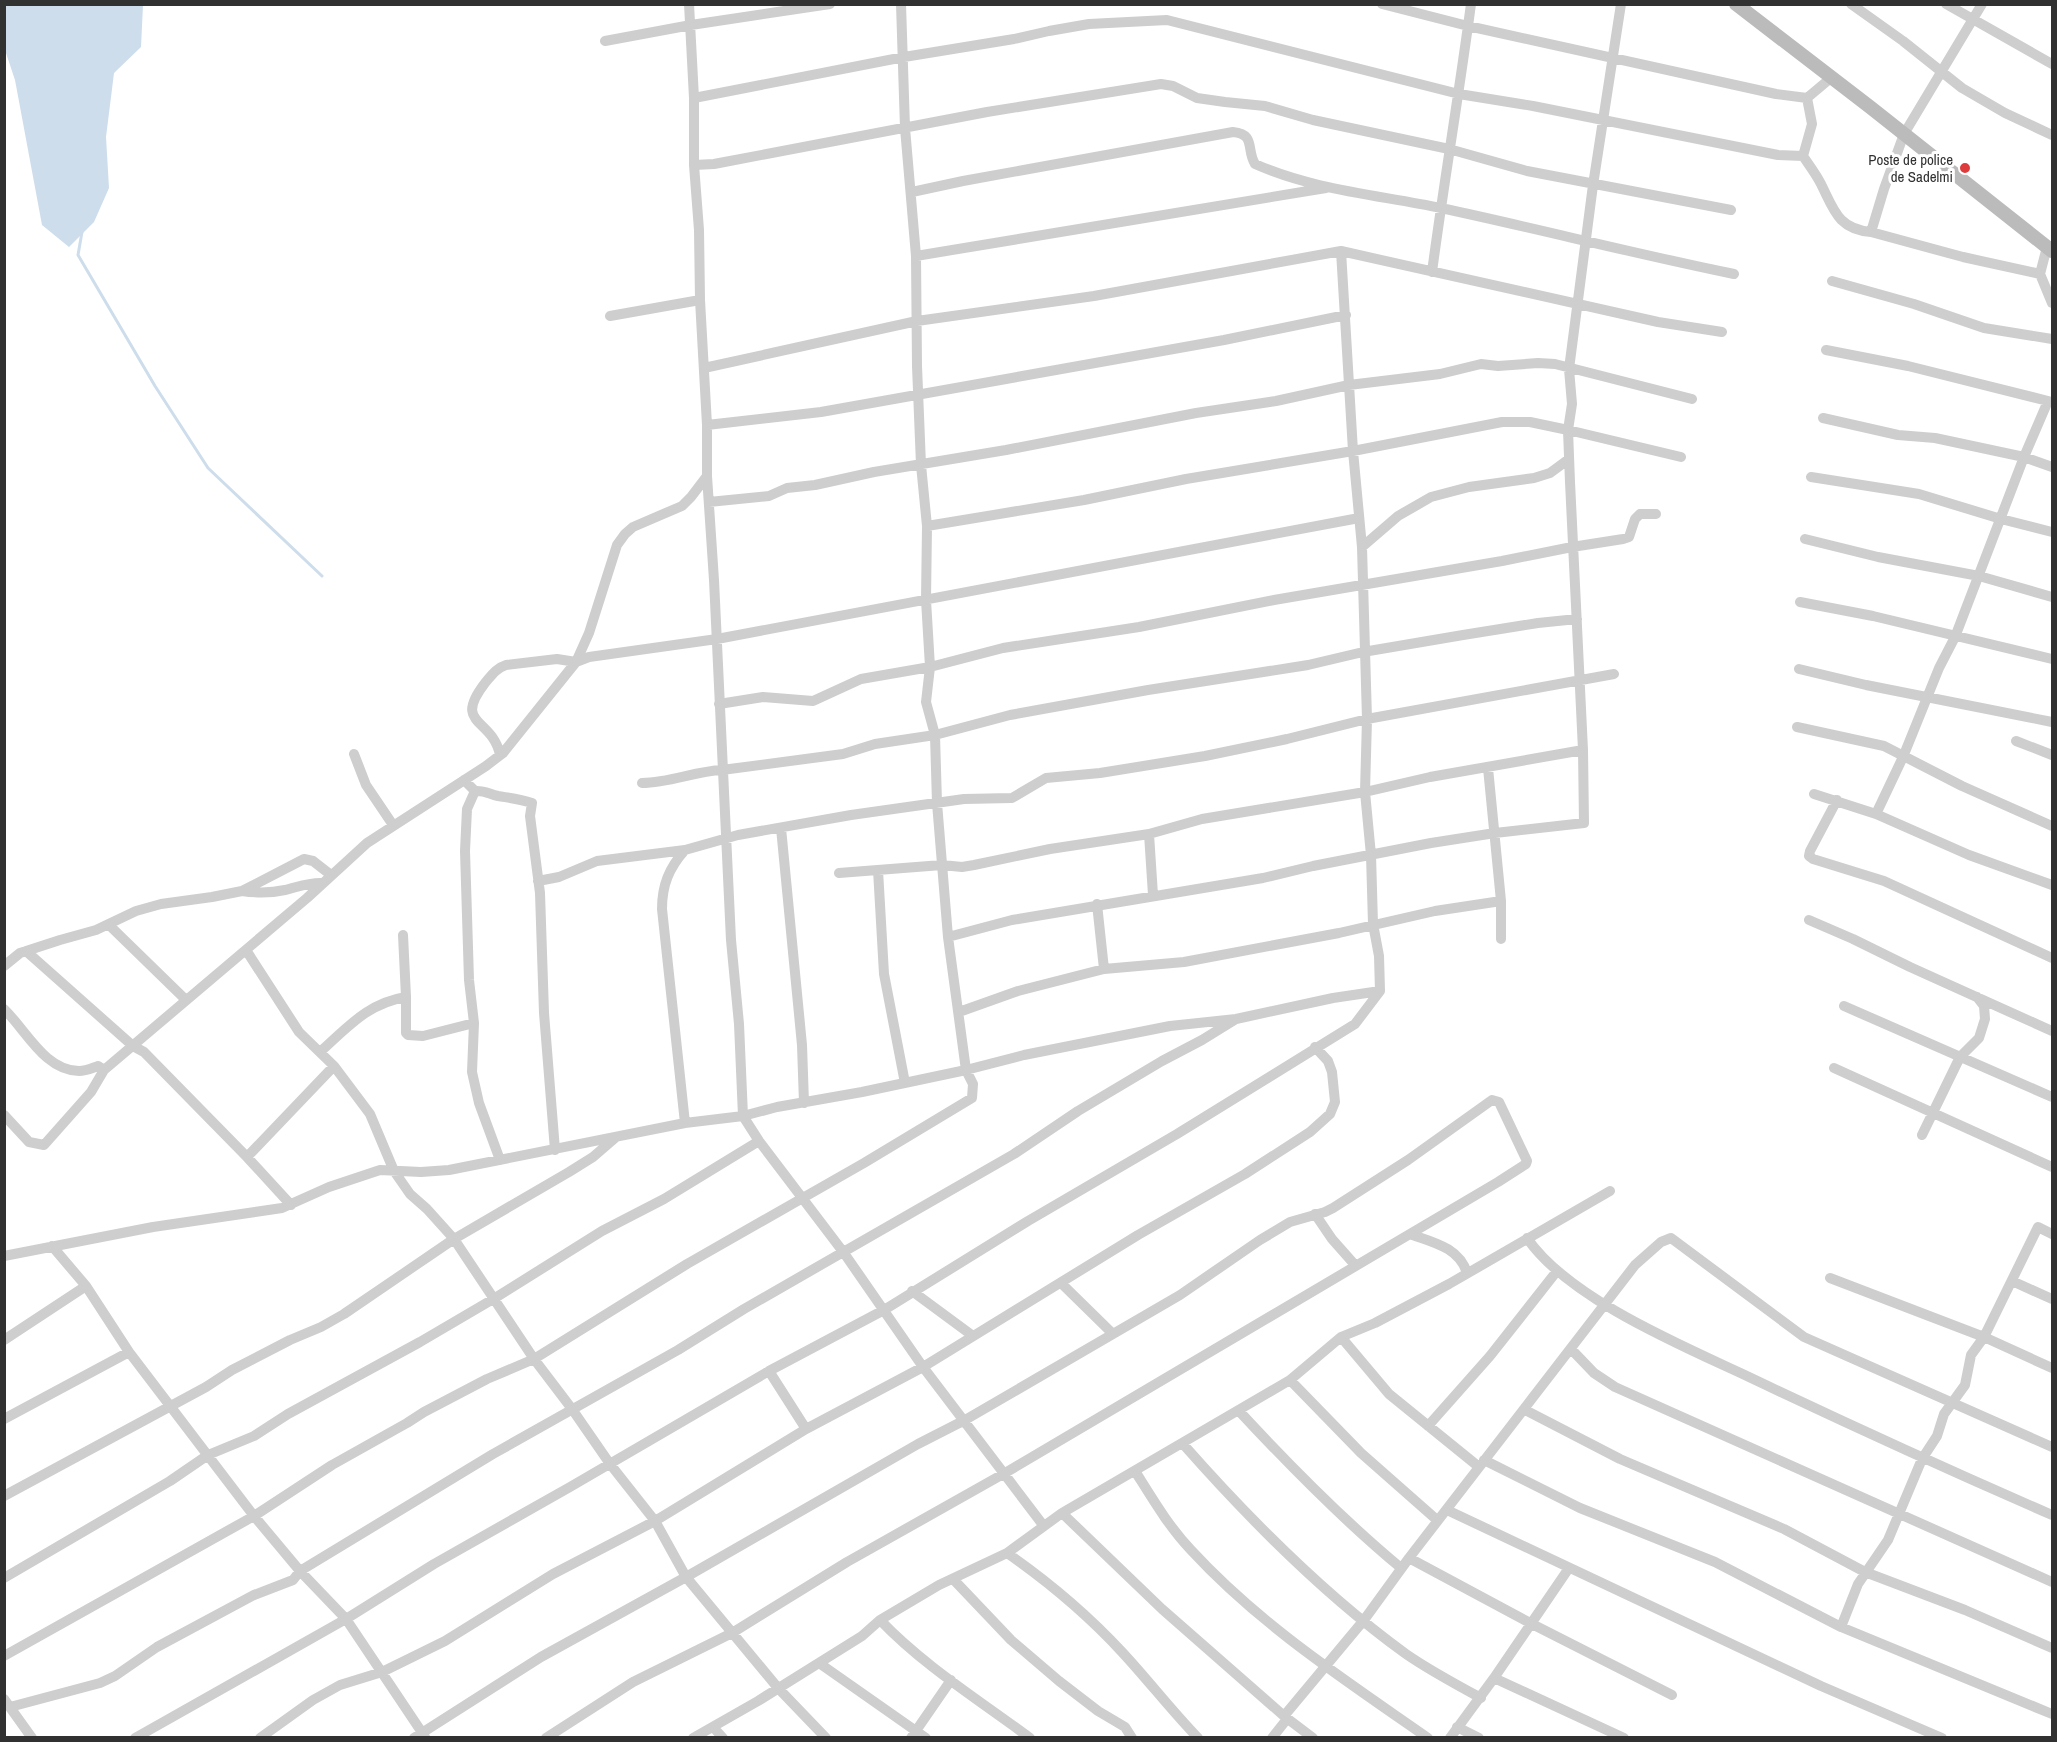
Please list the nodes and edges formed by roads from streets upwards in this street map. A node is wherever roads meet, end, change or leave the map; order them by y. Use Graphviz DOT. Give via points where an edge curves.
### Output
graph roads {
  1 [pos="689,4"];
  2 [pos="830,4"];
  3 [pos="901,4"];
  4 [pos="1383,4"];
  5 [pos="1471,4"];
  6 [pos="1621,4"];
  7 [pos="1736,4"];
  8 [pos="1851,4"];
  9 [pos="1946,4"];
  10 [pos="1982,4"];
  11 [pos="1972,19"];
  12 [pos="691,25"];
  13 [pos="1468,26"];
  14 [pos="605,41"];
  15 [pos="904,57"];
  16 [pos="1613,58"];
  17 [pos="2052,64"];
  18 [pos="1943,71"];
  19 [pos="1832,77"];
  20 [pos="1459,94"];
  21 [pos="693,98"];
  22 [pos="1807,98"];
  23 [pos="1603,120"];
  24 [pos="905,128"];
  25 [pos="1904,134"];
  26 [pos="2052,135"];
  27 [pos="1449,149"];
  28 [pos="1803,156"];
  29 [pos="694,165"];
  30 [pos="1593,185"];
  31 [pos="1330,188"];
  32 [pos="912,192"];
  33 [pos="1441,208"];
  34 [pos="1731,210"];
  35 [pos="1871,232"];
  36 [pos="1586,241"];
  37 [pos="2050,249"];
  38 [pos="1341,250"];
  39 [pos="916,256"];
  40 [pos="1432,272"];
  41 [pos="1734,274"];
  42 [pos="2040,274"];
  43 [pos="1832,281"];
  44 [pos="700,300"];
  45 [pos="1577,303"];
  46 [pos="2052,303"];
  47 [pos="1346,315"];
  48 [pos="610,316"];
  49 [pos="917,321"];
  50 [pos="1722,332"];
  51 [pos="2052,339"];
  52 [pos="1826,350"];
  53 [pos="704,368"];
  54 [pos="1569,369"];
  55 [pos="1349,385"];
  56 [pos="919,394"];
  57 [pos="1692,399"];
  58 [pos="2050,402"];
  59 [pos="1823,418"];
  60 [pos="707,425"];
  61 [pos="1568,430"];
  62 [pos="1353,450"];
  63 [pos="1681,457"];
  64 [pos="2024,457"];
  65 [pos="1569,459"];
  66 [pos="921,465"];
  67 [pos="2052,466"];
  68 [pos="707,476"];
  69 [pos="1811,477"];
  70 [pos="709,502"];
  71 [pos="1656,514"];
  72 [pos="1359,518"];
  73 [pos="2001,519"];
  74 [pos="927,526"];
  75 [pos="2052,532"];
  76 [pos="1805,539"];
  77 [pos="1362,547"];
  78 [pos="1572,547"];
  79 [pos="1979,576"];
  80 [pos="1363,584"];
  81 [pos="2052,597"];
  82 [pos="926,600"];
  83 [pos="1800,602"];
  84 [pos="1577,619"];
  85 [pos="1955,637"];
  86 [pos="717,639"];
  87 [pos="1363,652"];
  88 [pos="2052,659"];
  89 [pos="576,662"];
  90 [pos="930,667"];
  91 [pos="1799,669"];
  92 [pos="1614,674"];
  93 [pos="1580,680"];
  94 [pos="1928,696"];
  95 [pos="719,704"];
  96 [pos="1367,719"];
  97 [pos="2052,722"];
  98 [pos="1797,727"];
  99 [pos="935,735"];
  100 [pos="2016,741"];
  101 [pos="1583,750"];
  102 [pos="354,754"];
  103 [pos="500,755"];
  104 [pos="2052,755"];
  105 [pos="1903,758"];
  106 [pos="1488,768"];
  107 [pos="722,770"];
  108 [pos="464,780"];
  109 [pos="642,783"];
  110 [pos="475,791"];
  111 [pos="1365,792"];
  112 [pos="1814,794"];
  113 [pos="1837,800"];
  114 [pos="938,803"];
  115 [pos="1876,814"];
  116 [pos="393,825"];
  117 [pos="2052,826"];
  118 [pos="781,828"];
  119 [pos="1495,833"];
  120 [pos="1149,834"];
  121 [pos="726,837"];
  122 [pos="685,849"];
  123 [pos="1371,855"];
  124 [pos="942,865"];
  125 [pos="878,870"];
  126 [pos="839,873"];
  127 [pos="327,879"];
  128 [pos="538,881"];
  129 [pos="2052,885"];
  130 [pos="242,891"];
  131 [pos="1153,895"];
  132 [pos="1501,901"];
  133 [pos="1097,904"];
  134 [pos="1809,920"];
  135 [pos="1373,924"];
  136 [pos="109,925"];
  137 [pos="403,935"];
  138 [pos="948,937"];
  139 [pos="1501,939"];
  140 [pos="246,950"];
  141 [pos="26,951"];
  142 [pos="2052,958"];
  143 [pos="4,966"];
  144 [pos="1104,969"];
  145 [pos="1380,991"];
  146 [pos="406,997"];
  147 [pos="1977,997"];
  148 [pos="186,1000"];
  149 [pos="1844,1006"];
  150 [pos="4,1009"];
  151 [pos="959,1012"];
  152 [pos="1236,1019"];
  153 [pos="474,1023"];
  154 [pos="2052,1031"];
  155 [pos="133,1046"];
  156 [pos="1315,1047"];
  157 [pos="320,1052"];
  158 [pos="1960,1057"];
  159 [pos="334,1066"];
  160 [pos="1834,1068"];
  161 [pos="104,1070"];
  162 [pos="966,1070"];
  163 [pos="905,1083"];
  164 [pos="2052,1097"];
  165 [pos="804,1103"];
  166 [pos="1933,1114"];
  167 [pos="4,1115"];
  168 [pos="743,1116"];
  169 [pos="685,1123"];
  170 [pos="1922,1135"];
  171 [pos="617,1136"];
  172 [pos="759,1141"];
  173 [pos="555,1149"];
  174 [pos="247,1157"];
  175 [pos="500,1160"];
  176 [pos="2052,1167"];
  177 [pos="394,1171"];
  178 [pos="1610,1191"];
  179 [pos="803,1198"];
  180 [pos="291,1205"];
  181 [pos="1315,1214"];
  182 [pos="1410,1234"];
  183 [pos="2052,1234"];
  184 [pos="1527,1238"];
  185 [pos="454,1239"];
  186 [pos="52,1246"];
  187 [pos="844,1253"];
  188 [pos="7,1256"];
  189 [pos="1355,1265"];
  190 [pos="1557,1271"];
  191 [pos="1467,1273"];
  192 [pos="1830,1278"];
  193 [pos="2012,1281"];
  194 [pos="1060,1283"];
  195 [pos="86,1286"];
  196 [pos="912,1291"];
  197 [pos="495,1298"];
  198 [pos="2052,1299"];
  199 [pos="1606,1304"];
  200 [pos="884,1310"];
  201 [pos="1112,1333"];
  202 [pos="973,1336"];
  203 [pos="1984,1336"];
  204 [pos="1341,1337"];
  205 [pos="4,1340"];
  206 [pos="1571,1349"];
  207 [pos="129,1352"];
  208 [pos="534,1359"];
  209 [pos="923,1366"];
  210 [pos="2052,1368"];
  211 [pos="769,1371"];
  212 [pos="1290,1380"];
  213 [pos="1952,1403"];
  214 [pos="170,1406"];
  215 [pos="572,1409"];
  216 [pos="1525,1410"];
  217 [pos="1239,1411"];
  218 [pos="4,1419"];
  219 [pos="965,1420"];
  220 [pos="1428,1426"];
  221 [pos="806,1429"];
  222 [pos="1183,1444"];
  223 [pos="2052,1447"];
  224 [pos="208,1455"];
  225 [pos="1923,1459"];
  226 [pos="1482,1463"];
  227 [pos="610,1464"];
  228 [pos="1135,1471"];
  229 [pos="1005,1473"];
  230 [pos="4,1496"];
  231 [pos="1447,1510"];
  232 [pos="1062,1513"];
  233 [pos="1899,1514"];
  234 [pos="2052,1515"];
  235 [pos="254,1516"];
  236 [pos="1437,1520"];
  237 [pos="655,1521"];
  238 [pos="1043,1525"];
  239 [pos="1007,1553"];
  240 [pos="1408,1558"];
  241 [pos="1401,1568"];
  242 [pos="1569,1568"];
  243 [pos="300,1571"];
  244 [pos="1865,1572"];
  245 [pos="686,1577"];
  246 [pos="4,1578"];
  247 [pos="953,1579"];
  248 [pos="2052,1582"];
  249 [pos="346,1619"];
  250 [pos="880,1620"];
  251 [pos="1364,1620"];
  252 [pos="1532,1624"];
  253 [pos="1841,1627"];
  254 [pos="732,1633"];
  255 [pos="2052,1648"];
  256 [pos="4,1656"];
  257 [pos="819,1663"];
  258 [pos="1327,1666"];
  259 [pos="382,1672"];
  260 [pos="1494,1678"];
  261 [pos="951,1680"];
  262 [pos="778,1688"];
  263 [pos="1672,1695"];
  264 [pos="1481,1698"];
  265 [pos="7,1703"];
  266 [pos="2052,1713"];
  267 [pos="1286,1717"];
  268 [pos="713,1727"];
  269 [pos="1457,1727"];
  270 [pos="913,1734"];
  271 [pos="420,1736"];
  272 [pos="32,1737"];
  273 [pos="135,1737"];
  274 [pos="261,1737"];
  275 [pos="546,1737"];
  276 [pos="693,1737"];
  277 [pos="723,1737"];
  278 [pos="826,1737"];
  279 [pos="926,1737"];
  280 [pos="1029,1737"];
  281 [pos="1132,1737"];
  282 [pos="1198,1737"];
  283 [pos="1272,1737"];
  284 [pos="1313,1737"];
  285 [pos="1428,1737"];
  286 [pos="1450,1737"];
  287 [pos="1479,1737"];
  288 [pos="1624,1737"];
  289 [pos="1942,1737"];
  1 -- 12 [label="street"];
  2 -- 12 [label="street"];
  3 -- 15 [label="street"];
  4 -- 13 [label="street"];
  5 -- 13 [label="street"];
  6 -- 16 [label="street"];
  7 -- 19 [label="street"];
  8 -- 18 [label="street"];
  9 -- 11 [label="street"];
  10 -- 11 [label="street"];
  11 -- 17 [label="street"];
  11 -- 18 [label="street"];
  12 -- 14 [label="street"];
  12 -- 21 [label="street"];
  13 -- 16 [label="street"];
  13 -- 20 [label="street"];
  15 -- 20 [label="street" via="1089,24 1167,20"];
  15 -- 21 [label="street"];
  15 -- 24 [label="street"];
  16 -- 22 [label="street"];
  16 -- 23 [label="street"];
  18 -- 25 [label="street"];
  18 -- 26 [label="street" via="1962,88"];
  19 -- 22 [label="street"];
  19 -- 25 [label="street"];
  20 -- 23 [label="street"];
  20 -- 27 [label="street"];
  21 -- 29 [label="street"];
  22 -- 28 [label="street" via="1812,124"];
  23 -- 28 [label="street" via="1778,155"];
  23 -- 30 [label="street"];
  24 -- 27 [label="street" via="1161,84 1197,98 1265,105 1313,120"];
  24 -- 29 [label="street"];
  24 -- 32 [label="street"];
  25 -- 35 [label="street"];
  25 -- 37 [label="street"];
  27 -- 30 [label="street"];
  27 -- 33 [label="street"];
  28 -- 35 [label="street" via="1840,218 1856,231"];
  29 -- 44 [label="street"];
  30 -- 34 [label="street"];
  30 -- 36 [label="street"];
  31 -- 32 [label="street" via="1255,164 1247,137 1233,132"];
  31 -- 33 [label="street"];
  31 -- 39 [label="street"];
  32 -- 39 [label="street"];
  33 -- 36 [label="street"];
  33 -- 40 [label="street"];
  35 -- 42 [label="street"];
  36 -- 41 [label="street"];
  36 -- 45 [label="street"];
  37 -- 42 [label="street"];
  38 -- 40 [label="street"];
  38 -- 47 [label="street"];
  38 -- 49 [label="street" via="1094,296"];
  39 -- 49 [label="street"];
  40 -- 45 [label="street"];
  42 -- 46 [label="street"];
  43 -- 51 [label="street" via="1984,328"];
  44 -- 48 [label="street"];
  44 -- 53 [label="street"];
  45 -- 50 [label="street"];
  45 -- 54 [label="street"];
  47 -- 55 [label="street"];
  47 -- 56 [label="street"];
  49 -- 53 [label="street"];
  49 -- 56 [label="street"];
  52 -- 58 [label="street"];
  53 -- 60 [label="street"];
  54 -- 55 [label="street" via="1538,363 1481,364 1440,374"];
  54 -- 57 [label="street"];
  54 -- 61 [label="street" via="1572,404"];
  55 -- 62 [label="street"];
  55 -- 66 [label="street"];
  56 -- 60 [label="street" via="821,412"];
  56 -- 66 [label="street"];
  58 -- 64 [label="street"];
  59 -- 64 [label="street"];
  60 -- 68 [label="street"];
  61 -- 62 [label="street" via="1530,422 1502,422"];
  61 -- 63 [label="street"];
  61 -- 65 [label="street"];
  62 -- 72 [label="street"];
  62 -- 74 [label="street"];
  64 -- 67 [label="street"];
  64 -- 73 [label="street"];
  65 -- 77 [label="street" via="1550,473 1534,478 1431,497 1398,516"];
  65 -- 78 [label="street"];
  66 -- 70 [label="street" via="787,488 769,495"];
  66 -- 74 [label="street"];
  68 -- 70 [label="street"];
  68 -- 89 [label="street" via="681,506 633,527 617,545"];
  69 -- 73 [label="street" via="1919,494"];
  70 -- 86 [label="street"];
  71 -- 78 [label="street" via="1640,514 1629,537"];
  72 -- 77 [label="street"];
  72 -- 82 [label="street"];
  73 -- 75 [label="street"];
  73 -- 79 [label="street"];
  74 -- 82 [label="street"];
  76 -- 79 [label="street"];
  77 -- 80 [label="street"];
  78 -- 80 [label="street"];
  78 -- 84 [label="street"];
  79 -- 81 [label="street"];
  79 -- 85 [label="street"];
  80 -- 87 [label="street"];
  80 -- 90 [label="street" via="1139,627 1003,648"];
  82 -- 86 [label="street"];
  82 -- 90 [label="street"];
  83 -- 85 [label="street"];
  84 -- 87 [label="street"];
  84 -- 93 [label="street"];
  85 -- 88 [label="street"];
  85 -- 94 [label="street"];
  86 -- 89 [label="street"];
  86 -- 95 [label="street"];
  87 -- 96 [label="street"];
  87 -- 99 [label="street" via="1308,665 1010,715"];
  89 -- 103 [label="street"];
  89 -- 103 [label="street" via="557,659 506,665 483,686 471,704 472,717 495,739"];
  90 -- 95 [label="street" via="861,679 813,701 763,697"];
  90 -- 99 [label="street" via="926,702"];
  91 -- 94 [label="street"];
  92 -- 93 [label="street"];
  93 -- 96 [label="street"];
  93 -- 101 [label="street"];
  94 -- 97 [label="street"];
  94 -- 105 [label="street"];
  95 -- 107 [label="street"];
  96 -- 111 [label="street"];
  96 -- 114 [label="street" via="1205,756 1046,778 1012,798"];
  98 -- 105 [label="street" via="1884,746"];
  99 -- 107 [label="street" via="886,742 843,754"];
  99 -- 114 [label="street"];
  100 -- 104 [label="street"];
  101 -- 106 [label="street"];
  101 -- 119 [label="street" via="1584,823"];
  102 -- 116 [label="street" via="366,785"];
  103 -- 108 [label="street"];
  105 -- 115 [label="street"];
  105 -- 117 [label="street"];
  106 -- 111 [label="street"];
  106 -- 119 [label="street"];
  107 -- 109 [label="street"];
  107 -- 121 [label="street"];
  108 -- 110 [label="street"];
  108 -- 116 [label="street"];
  110 -- 128 [label="street" via="531,803"];
  110 -- 153 [label="street" via="467,809 465,851"];
  111 -- 120 [label="street" via="1202,819"];
  111 -- 123 [label="street"];
  112 -- 113 [label="street"];
  113 -- 115 [label="street"];
  113 -- 142 [label="street" via="1810,851 1813,859 1884,881"];
  114 -- 118 [label="street"];
  114 -- 124 [label="street"];
  115 -- 129 [label="street"];
  116 -- 127 [label="street"];
  118 -- 121 [label="street"];
  118 -- 165 [label="street"];
  119 -- 123 [label="street"];
  119 -- 132 [label="street"];
  120 -- 124 [label="street" via="974,865"];
  120 -- 131 [label="street"];
  121 -- 122 [label="street"];
  121 -- 168 [label="street"];
  122 -- 128 [label="street" via="597,861"];
  122 -- 169 [label="street" via="669,872 662,894"];
  123 -- 131 [label="street" via="1263,878"];
  123 -- 135 [label="street"];
  124 -- 125 [label="street"];
  124 -- 138 [label="street"];
  125 -- 126 [label="street"];
  125 -- 163 [label="street" via="884,974"];
  127 -- 130 [label="street" via="278,891"];
  127 -- 130 [label="street" via="313,861 304,859"];
  127 -- 140 [label="street"];
  128 -- 173 [label="street"];
  130 -- 136 [label="street" via="161,904"];
  131 -- 133 [label="street"];
  132 -- 135 [label="street"];
  132 -- 139 [label="street"];
  133 -- 138 [label="street"];
  133 -- 144 [label="street"];
  134 -- 147 [label="street"];
  135 -- 144 [label="street" via="1184,963"];
  135 -- 145 [label="street"];
  136 -- 141 [label="street"];
  136 -- 148 [label="street"];
  137 -- 146 [label="street"];
  138 -- 151 [label="street"];
  140 -- 148 [label="street"];
  140 -- 157 [label="street" via="299,1032"];
  141 -- 143 [label="street"];
  141 -- 155 [label="street"];
  144 -- 151 [label="street" via="1018,991"];
  145 -- 152 [label="street"];
  145 -- 156 [label="street" via="1355,1024"];
  146 -- 153 [label="street" via="408,1035 423,1036"];
  146 -- 157 [label="street" via="365,1012"];
  147 -- 154 [label="street"];
  147 -- 158 [label="street" via="1984,1006 1983,1024 1979,1038"];
  148 -- 155 [label="street"];
  149 -- 158 [label="street"];
  150 -- 161 [label="street" via="59,1067 78,1071 98,1066"];
  151 -- 162 [label="street"];
  152 -- 162 [label="street" via="1170,1026"];
  152 -- 187 [label="street"];
  153 -- 175 [label="street" via="475,1088"];
  155 -- 161 [label="street"];
  155 -- 174 [label="street" via="144,1052"];
  156 -- 194 [label="street" via="1328,1061 1335,1088 1335,1101 1323,1122 1245,1174"];
  156 -- 196 [label="street"];
  157 -- 159 [label="street"];
  158 -- 164 [label="street"];
  158 -- 166 [label="street"];
  159 -- 174 [label="street"];
  159 -- 177 [label="street" via="369,1114"];
  160 -- 166 [label="street"];
  161 -- 167 [label="street" via="91,1092 44,1145 30,1142"];
  162 -- 163 [label="street"];
  162 -- 179 [label="street" via="973,1084 971,1099"];
  163 -- 165 [label="street"];
  165 -- 168 [label="street"];
  166 -- 170 [label="street"];
  166 -- 176 [label="street"];
  168 -- 169 [label="street"];
  168 -- 172 [label="street"];
  169 -- 171 [label="street"];
  171 -- 173 [label="street"];
  171 -- 185 [label="street" via="569,1173"];
  172 -- 179 [label="street"];
  172 -- 197 [label="street"];
  173 -- 175 [label="street"];
  174 -- 180 [label="street"];
  175 -- 177 [label="street" via="449,1170"];
  177 -- 180 [label="street" via="372,1172"];
  177 -- 185 [label="street" via="410,1194"];
  178 -- 184 [label="street"];
  179 -- 187 [label="street"];
  179 -- 208 [label="street"];
  180 -- 186 [label="street"];
  181 -- 182 [label="street" via="1325,1212 1383,1176 1492,1100 1499,1101 1526,1164"];
  181 -- 189 [label="street"];
  181 -- 201 [label="street" via="1290,1222 1180,1295"];
  182 -- 189 [label="street"];
  182 -- 191 [label="street" via="1451,1250"];
  183 -- 193 [label="street" via="2038,1227"];
  184 -- 190 [label="street"];
  184 -- 191 [label="street"];
  185 -- 197 [label="street"];
  185 -- 214 [label="street" via="321,1327 241,1365"];
  186 -- 188 [label="street"];
  186 -- 195 [label="street"];
  187 -- 200 [label="street"];
  187 -- 215 [label="street"];
  189 -- 229 [label="street"];
  190 -- 199 [label="street"];
  190 -- 220 [label="street"];
  191 -- 204 [label="street"];
  192 -- 203 [label="street"];
  193 -- 198 [label="street"];
  193 -- 203 [label="street"];
  194 -- 201 [label="street"];
  194 -- 202 [label="street"];
  195 -- 205 [label="street"];
  195 -- 207 [label="street"];
  196 -- 200 [label="street"];
  196 -- 202 [label="street"];
  197 -- 208 [label="street"];
  197 -- 224 [label="street" via="254,1436"];
  199 -- 206 [label="street"];
  199 -- 213 [label="street" via="1635,1265 1671,1238 1804,1337"];
  199 -- 225 [label="street" via="1654,1332"];
  200 -- 209 [label="street"];
  200 -- 211 [label="street"];
  201 -- 219 [label="street"];
  202 -- 209 [label="street"];
  203 -- 210 [label="street"];
  203 -- 213 [label="street" via="1971,1355 1965,1385"];
  204 -- 212 [label="street"];
  204 -- 220 [label="street" via="1389,1394"];
  206 -- 216 [label="street"];
  206 -- 233 [label="street" via="1594,1373 1616,1388"];
  207 -- 214 [label="street"];
  207 -- 218 [label="street"];
  208 -- 215 [label="street"];
  208 -- 235 [label="street" via="424,1412"];
  209 -- 219 [label="street"];
  209 -- 221 [label="street"];
  211 -- 221 [label="street"];
  211 -- 227 [label="street"];
  212 -- 217 [label="street"];
  212 -- 236 [label="street" via="1361,1453"];
  213 -- 223 [label="street"];
  213 -- 225 [label="street"];
  214 -- 224 [label="street"];
  214 -- 230 [label="street"];
  215 -- 227 [label="street"];
  215 -- 243 [label="street"];
  216 -- 226 [label="street"];
  216 -- 244 [label="street" via="1620,1459 1784,1529"];
  217 -- 222 [label="street"];
  217 -- 241 [label="street" via="1311,1487"];
  219 -- 229 [label="street"];
  219 -- 245 [label="street"];
  220 -- 226 [label="street"];
  221 -- 237 [label="street"];
  222 -- 228 [label="street"];
  222 -- 251 [label="street" via="1291,1556"];
  224 -- 235 [label="street"];
  224 -- 246 [label="street"];
  225 -- 233 [label="street"];
  225 -- 234 [label="street"];
  226 -- 231 [label="street"];
  226 -- 253 [label="street" via="1580,1508 1715,1562"];
  227 -- 237 [label="street"];
  227 -- 249 [label="street"];
  228 -- 232 [label="street"];
  228 -- 258 [label="street" via="1197,1556 1235,1594"];
  229 -- 238 [label="street"];
  229 -- 254 [label="street" via="847,1562"];
  231 -- 236 [label="street"];
  231 -- 242 [label="street"];
  232 -- 238 [label="street"];
  232 -- 267 [label="street" via="1162,1609"];
  233 -- 244 [label="street" via="1888,1540"];
  233 -- 248 [label="street"];
  235 -- 243 [label="street"];
  235 -- 256 [label="street"];
  236 -- 240 [label="street"];
  237 -- 245 [label="street"];
  237 -- 259 [label="street"];
  238 -- 239 [label="street"];
  239 -- 247 [label="street"];
  239 -- 282 [label="street" via="1055,1587 1088,1617"];
  240 -- 241 [label="street"];
  240 -- 252 [label="street"];
  241 -- 251 [label="street"];
  242 -- 252 [label="street"];
  242 -- 289 [label="street" via="1821,1686"];
  243 -- 249 [label="street"];
  243 -- 265 [label="street" via="293,1580 254,1595 100,1683"];
  244 -- 253 [label="street"];
  244 -- 255 [label="street"];
  245 -- 254 [label="street"];
  245 -- 271 [label="street" via="542,1657"];
  247 -- 250 [label="street"];
  247 -- 281 [label="street" via="1011,1640 1098,1711 1125,1727"];
  249 -- 259 [label="street"];
  249 -- 273 [label="street"];
  250 -- 257 [label="street"];
  250 -- 261 [label="street"];
  251 -- 258 [label="street"];
  251 -- 264 [label="street" via="1406,1654"];
  252 -- 260 [label="street"];
  252 -- 263 [label="street"];
  253 -- 266 [label="street"];
  254 -- 262 [label="street"];
  254 -- 275 [label="street" via="633,1682"];
  257 -- 262 [label="street"];
  257 -- 270 [label="street"];
  258 -- 267 [label="street"];
  258 -- 285 [label="street"];
  259 -- 271 [label="street"];
  259 -- 274 [label="street" via="340,1685"];
  260 -- 264 [label="street"];
  260 -- 288 [label="street"];
  261 -- 270 [label="street"];
  261 -- 280 [label="street"];
  262 -- 268 [label="street"];
  262 -- 278 [label="street"];
  264 -- 269 [label="street"];
  265 -- 272 [label="street"];
  267 -- 283 [label="street"];
  267 -- 284 [label="street"];
  268 -- 276 [label="street"];
  268 -- 277 [label="street"];
  269 -- 286 [label="street"];
  269 -- 287 [label="street"];
  270 -- 279 [label="street"];
}
